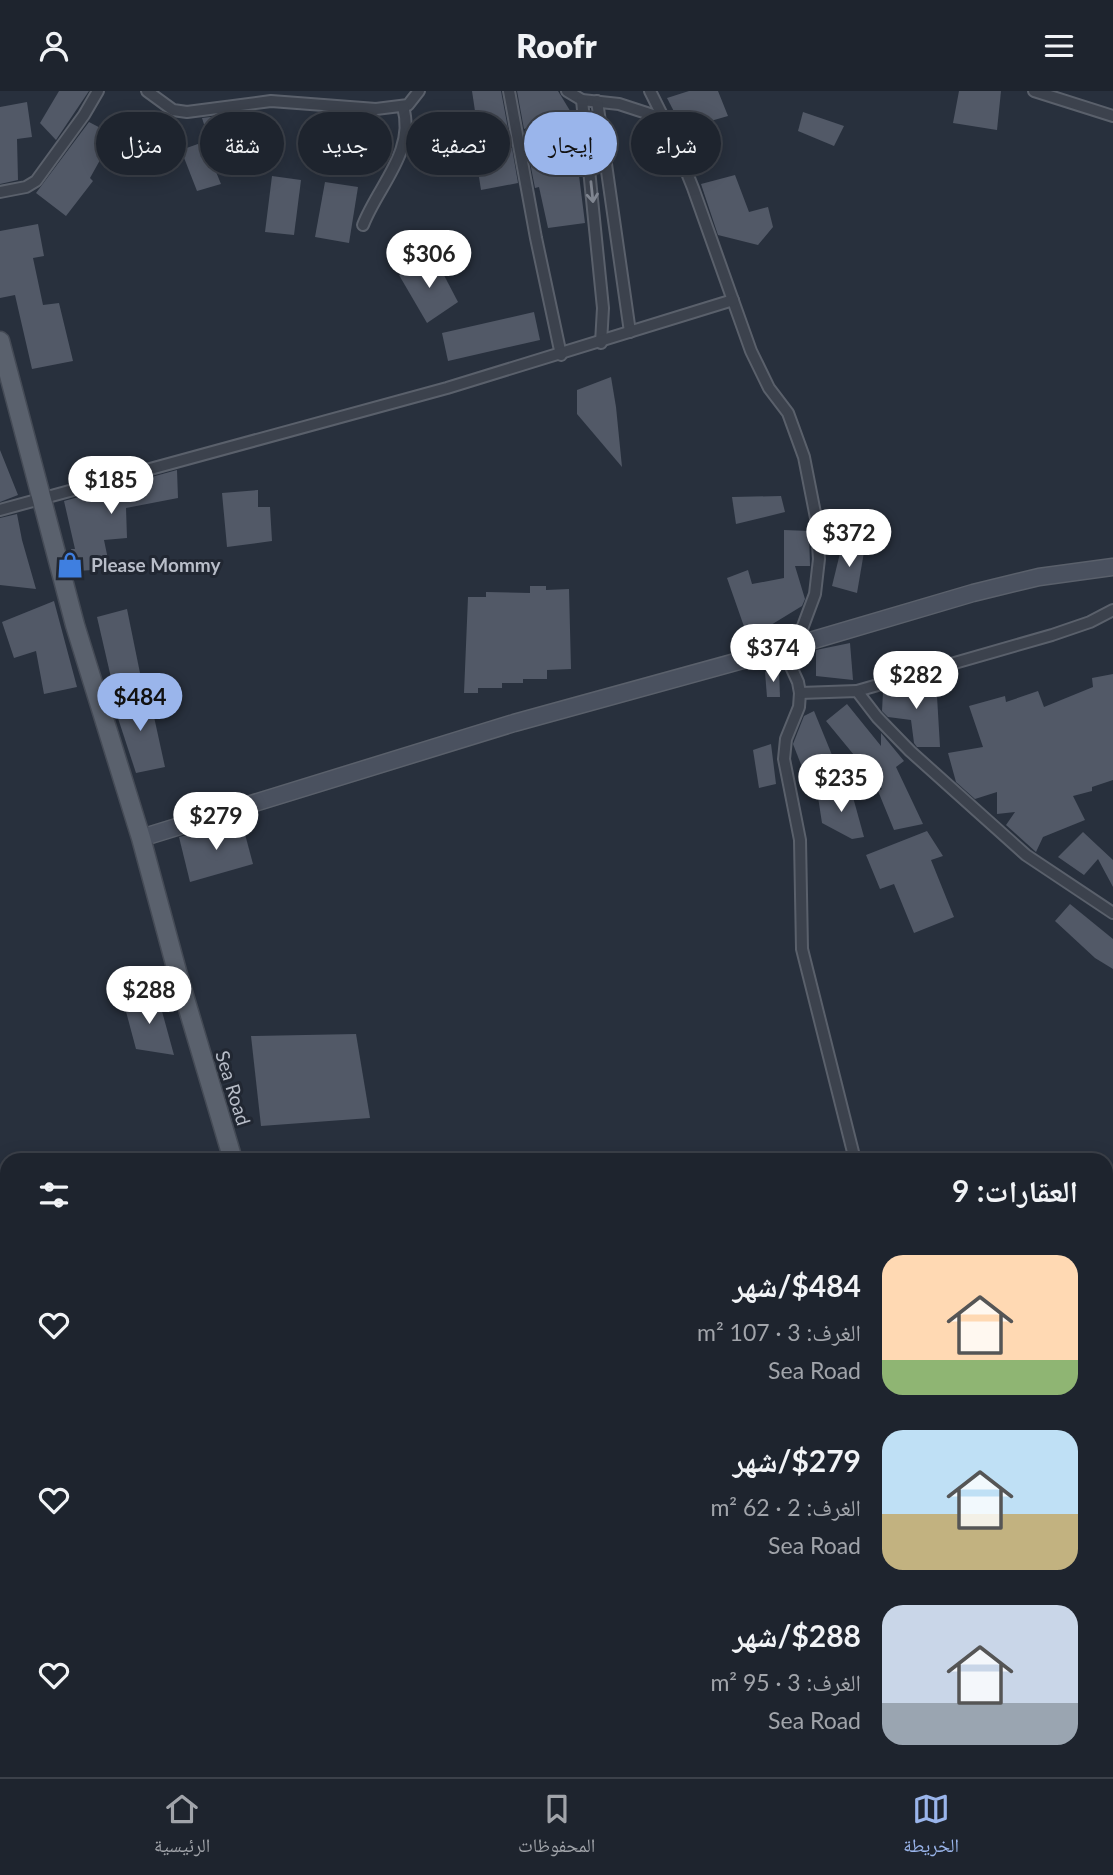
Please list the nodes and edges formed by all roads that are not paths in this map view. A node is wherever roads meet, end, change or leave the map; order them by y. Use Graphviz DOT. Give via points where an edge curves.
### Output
graph roads {
  1 [pos="98,91"];
  2 [pos="146,91"];
  3 [pos="419,91"];
  4 [pos="509,91"];
  5 [pos="566,91"];
  6 [pos="650,91"];
  7 [pos="1034,91"];
  8 [pos="582,100"];
  9 [pos="597,101"];
  10 [pos="403,107"];
  11 [pos="644,112"];
  12 [pos="659,112"];
  13 [pos="1113,117"];
  14 [pos="688,175"];
  15 [pos="0,193"];
  16 [pos="363,225"];
  17 [pos="733,300"];
  18 [pos="630,332"];
  19 [pos="0,341"];
  20 [pos="601,342"];
  21 [pos="561,355"];
  22 [pos="40,498"];
  23 [pos="0,510"];
  24 [pos="1113,567"];
  25 [pos="1113,610"];
  26 [pos="790,647"];
  27 [pos="857,691"];
  28 [pos="800,692"];
  29 [pos="141,838"];
  30 [pos="1113,913"];
  31 [pos="231,1153"];
  32 [pos="853,1153"];
  1 -- 15 [label="street" via="36,181"];
  2 -- 10 [label="street" via="182,112 271,101"];
  3 -- 10 [label="street"];
  4 -- 21 [label="street"];
  5 -- 8 [label="street"];
  6 -- 12 [label="street"];
  7 -- 13 [label="street"];
  8 -- 9 [label="street"];
  8 -- 20 [label="street, one-way" via="603,308"];
  9 -- 11 [label="street"];
  9 -- 18 [label="street"];
  10 -- 16 [label="street" via="405,140"];
  14 -- 17 [label="street"];
  17 -- 18 [label="street"];
  17 -- 26 [label="street" via="763,378 793,423 808,476 818,538 818,579 811,608"];
  18 -- 20 [label="street"];
  19 -- 22 [label="main road, Sea Road"];
  20 -- 21 [label="street"];
  21 -- 22 [label="street"];
  22 -- 23 [label="street"];
  22 -- 29 [label="main road, Sea Road"];
  24 -- 26 [label="street" via="1006,584"];
  25 -- 27 [label="street" via="1041,639"];
  26 -- 28 [label="street"];
  26 -- 29 [label="street" via="514,723"];
  27 -- 28 [label="street"];
  27 -- 30 [label="street" via="910,751 1020,850"];
  28 -- 32 [label="street" via="784,759 800,840 802,949"];
  29 -- 31 [label="main road, Sea Road"];
}
